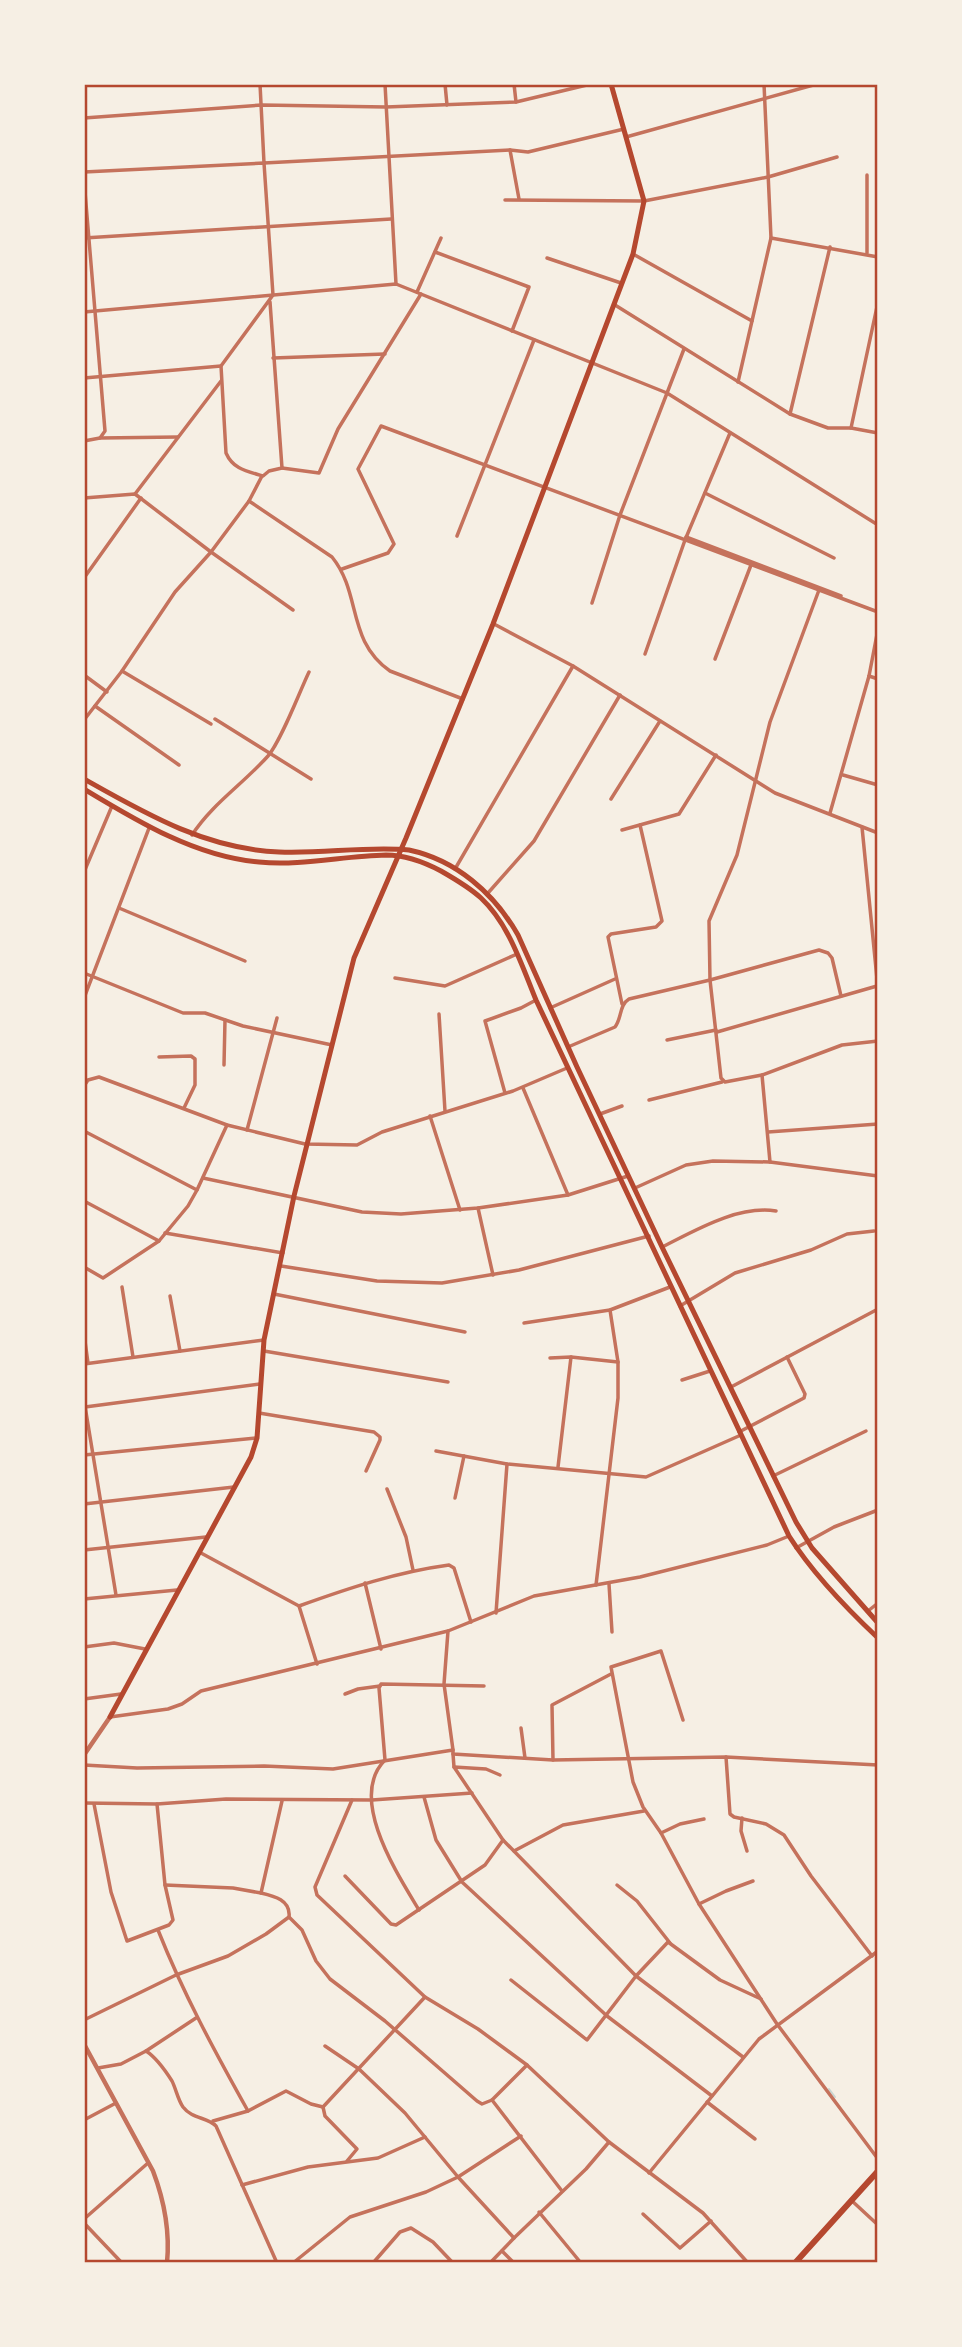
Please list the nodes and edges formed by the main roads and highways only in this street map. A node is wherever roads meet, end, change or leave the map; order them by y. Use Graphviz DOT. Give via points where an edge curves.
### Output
graph roads {
  1 [pos="611,84"];
  2 [pos="84,779"];
  3 [pos="84,789"];
  4 [pos="400,852"];
  5 [pos="878,1623"];
  6 [pos="878,1638"];
  7 [pos="110,1717"];
  8 [pos="878,2171"];
  9 [pos="795,2263"];
  1 -- 4 [label="main road" via="644,201 633,254 493,624"];
  2 -- 4 [label="main road" via="191,835 239,848"];
  3 -- 4 [label="main road" via="191,845 237,859 298,862"];
  4 -- 5 [label="main road" via="418,852 455,869 488,893 518,935 773,1476 808,1542"];
  4 -- 6 [label="main road" via="482,898 500,922 789,1536 831,1592"];
  4 -- 7 [label="main road" via="354,958 305,1144 264,1340 257,1438 251,1457"];
  8 -- 9 [label="main road"];
}
